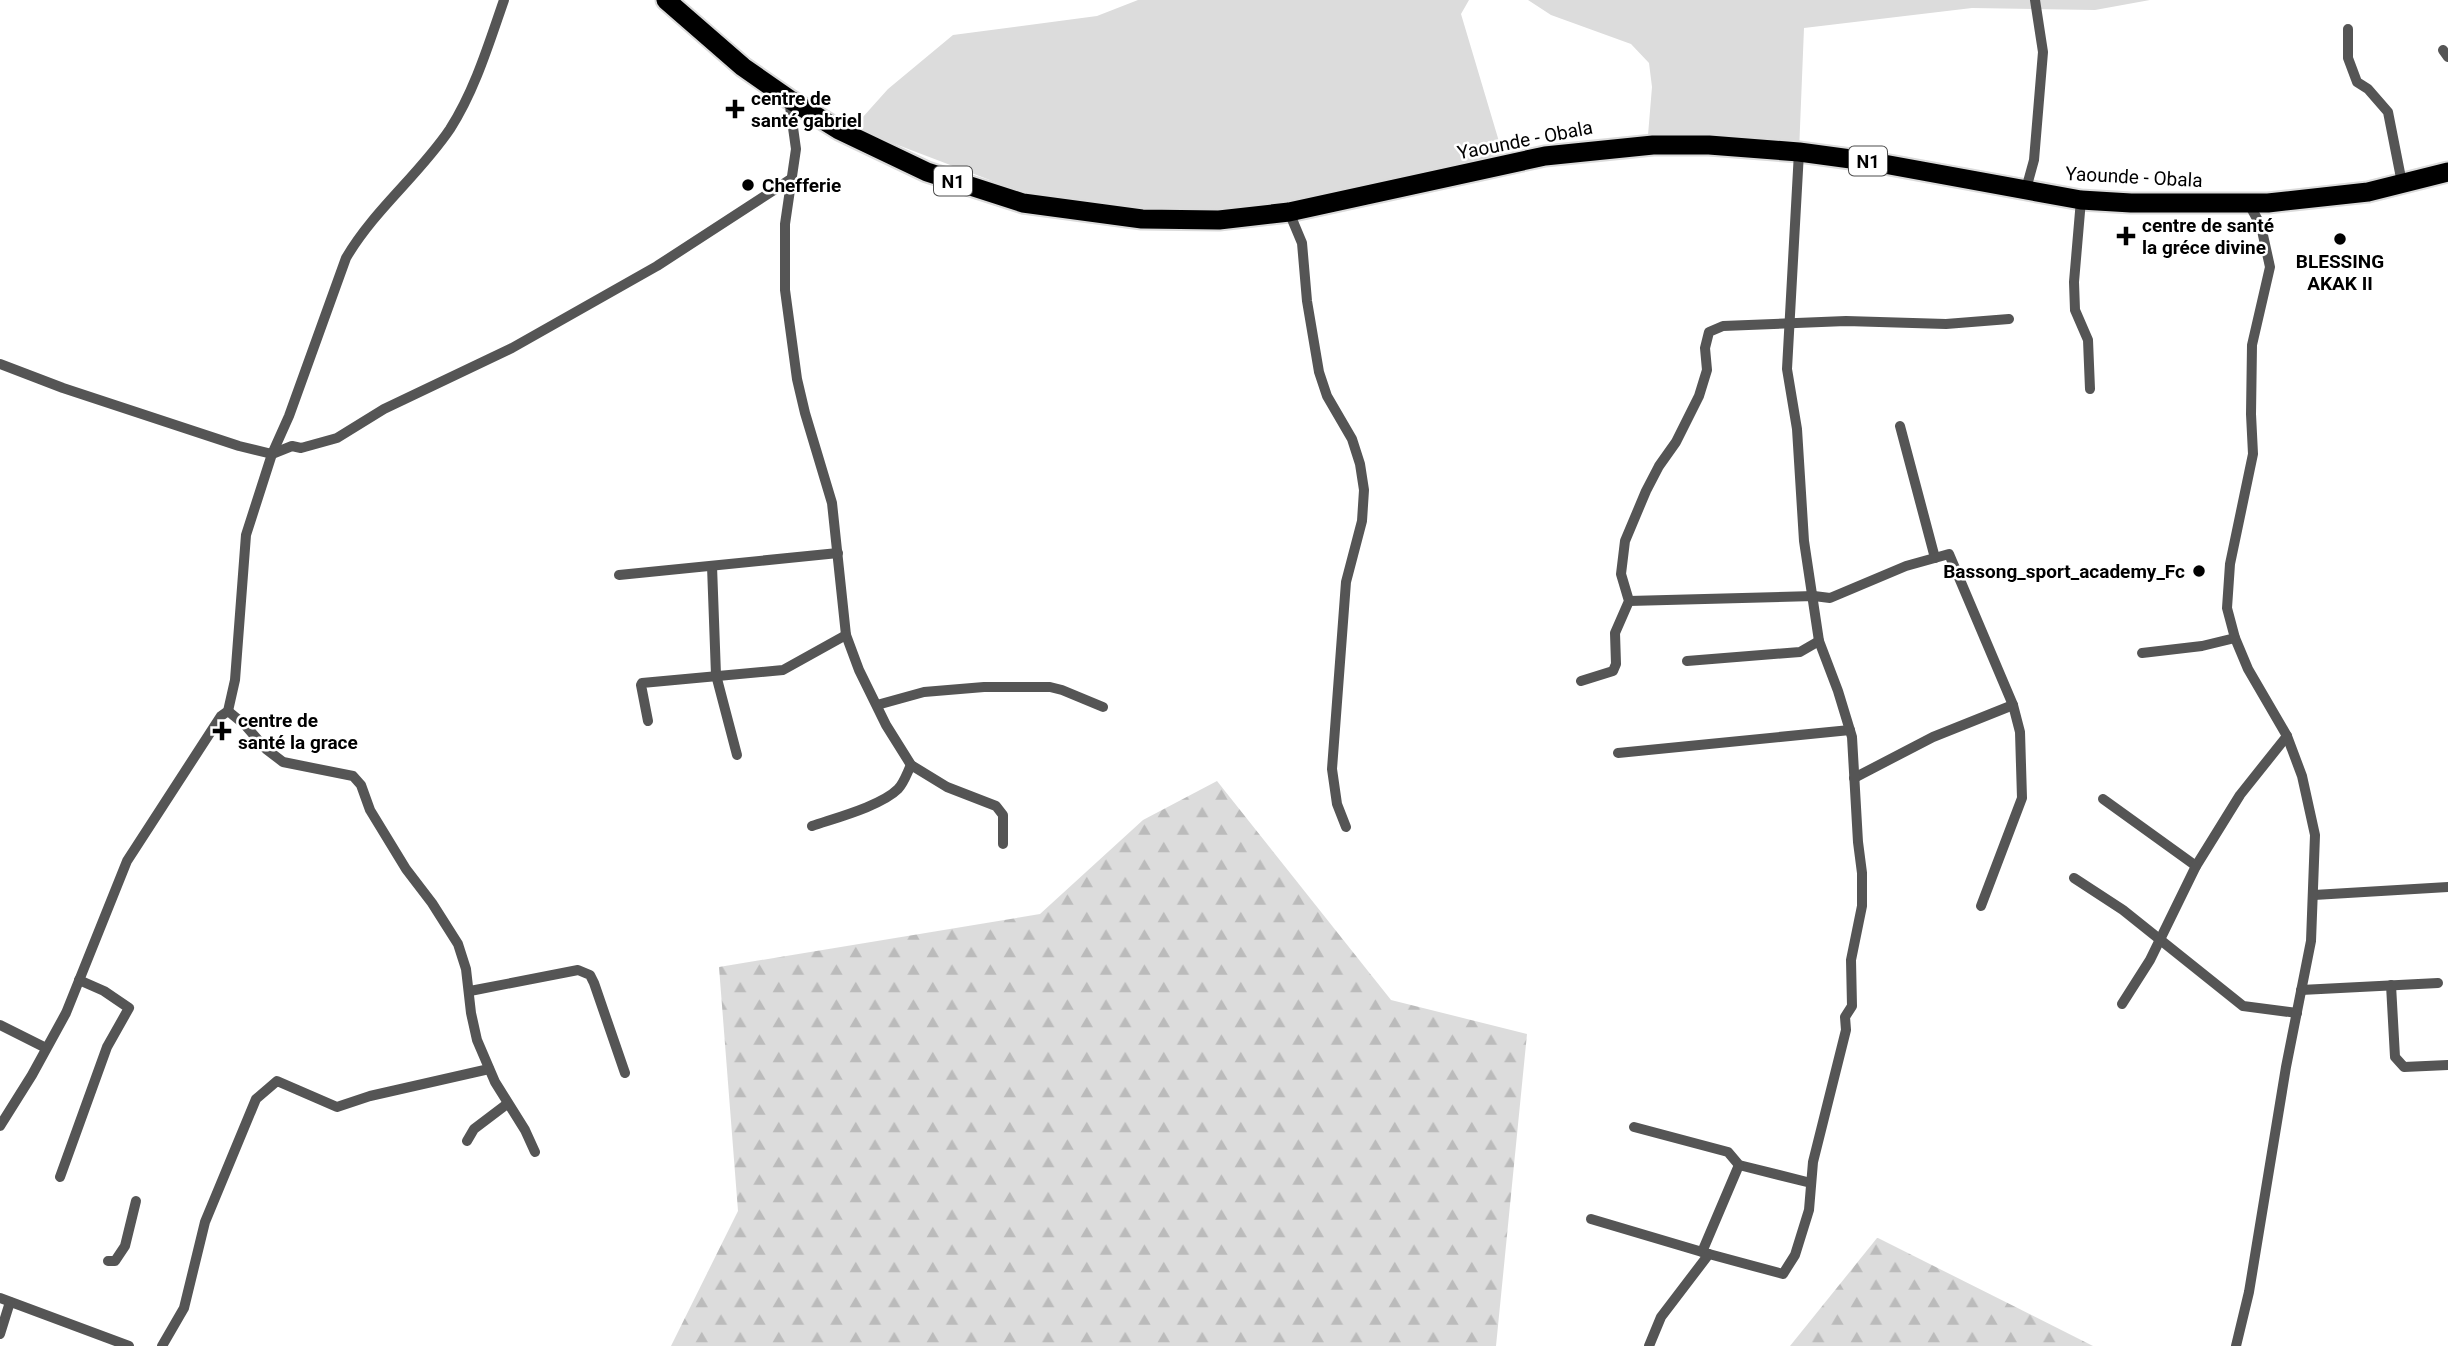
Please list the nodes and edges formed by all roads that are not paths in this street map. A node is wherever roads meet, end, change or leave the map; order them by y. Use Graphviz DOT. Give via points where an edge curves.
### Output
graph roads {
  1 [pos="504,0"];
  2 [pos="666,0"];
  3 [pos="2035,0"];
  4 [pos="2348,29"];
  5 [pos="789,99"];
  6 [pos="1799,152"];
  7 [pos="2448,172"];
  8 [pos="791,179"];
  9 [pos="2402,183"];
  10 [pos="2026,189"];
  11 [pos="2081,200"];
  12 [pos="2249,204"];
  13 [pos="1290,212"];
  14 [pos="2009,319"];
  15 [pos="1790,325"];
  16 [pos="0,364"];
  17 [pos="2090,389"];
  18 [pos="1900,426"];
  19 [pos="272,454"];
  20 [pos="838,553"];
  21 [pos="1935,558"];
  22 [pos="712,566"];
  23 [pos="619,575"];
  24 [pos="1814,596"];
  25 [pos="1629,601"];
  26 [pos="846,635"];
  27 [pos="2235,638"];
  28 [pos="1819,641"];
  29 [pos="2142,653"];
  30 [pos="1687,661"];
  31 [pos="716,675"];
  32 [pos="1581,681"];
  33 [pos="877,705"];
  34 [pos="2013,705"];
  35 [pos="1103,707"];
  36 [pos="228,711"];
  37 [pos="648,721"];
  38 [pos="1850,730"];
  39 [pos="2287,736"];
  40 [pos="1618,753"];
  41 [pos="737,755"];
  42 [pos="911,765"];
  43 [pos="1854,778"];
  44 [pos="2104,799"];
  45 [pos="812,826"];
  46 [pos="1346,827"];
  47 [pos="1003,844"];
  48 [pos="2196,866"];
  49 [pos="2074,878"];
  50 [pos="2448,887"];
  51 [pos="2314,895"];
  52 [pos="1981,906"];
  53 [pos="2159,941"];
  54 [pos="79,980"];
  55 [pos="2438,983"];
  56 [pos="2391,985"];
  57 [pos="2301,990"];
  58 [pos="470,991"];
  59 [pos="2122,1004"];
  60 [pos="2297,1013"];
  61 [pos="0,1025"];
  62 [pos="46,1048"];
  63 [pos="2448,1065"];
  64 [pos="489,1069"];
  65 [pos="625,1073"];
  66 [pos="507,1104"];
  67 [pos="0,1126"];
  68 [pos="1634,1128"];
  69 [pos="467,1141"];
  70 [pos="535,1152"];
  71 [pos="1739,1164"];
  72 [pos="60,1177"];
  73 [pos="1811,1183"];
  74 [pos="136,1201"];
  75 [pos="1591,1219"];
  76 [pos="1706,1253"];
  77 [pos="108,1261"];
  78 [pos="5,1300"];
  79 [pos="0,1334"];
  80 [pos="129,1346"];
  81 [pos="162,1346"];
  82 [pos="1649,1346"];
  83 [pos="2236,1346"];
  1 -- 19 [label="street" via="480,69 451,127 346,258"];
  2 -- 5 [label="highway, Yaounde - Obala / N1" via="743,68"];
  3 -- 10 [label="street" via="2043,52 2034,160"];
  4 -- 9 [label="street" via="2348,58 2357,82 2388,112"];
  5 -- 8 [label="street" via="796,149"];
  5 -- 13 [label="highway, Yaounde - Obala / N1" via="839,130 927,172 1023,203 1142,219 1219,220"];
  6 -- 10 [label="highway, Yaounde - Obala / N1"];
  6 -- 13 [label="highway, Yaounde - Obala / N1" via="1709,145 1603,148 1545,156"];
  6 -- 15 [label="street"];
  7 -- 9 [label="highway, Yaounde - Obala / N1"];
  8 -- 19 [label="street" via="657,265 512,348 406,398 337,438"];
  8 -- 20 [label="street" via="783,256 789,325 804,413 832,503"];
  9 -- 12 [label="highway, Yaounde - Obala / N1" via="2368,192"];
  10 -- 11 [label="highway, Yaounde - Obala / N1"];
  11 -- 12 [label="highway, Yaounde - Obala / N1"];
  11 -- 17 [label="street" via="2075,296 2088,340"];
  12 -- 27 [label="street" via="2261,226 2270,267 2252,345 2253,454 2230,564 2227,608"];
  13 -- 46 [label="street" via="1302,243 1319,372 1352,439 1364,490 1362,521 1346,582 1332,769"];
  14 -- 15 [label="street"];
  15 -- 24 [label="street" via="1787,369"];
  15 -- 25 [label="street" via="1723,326 1709,332 1699,396 1646,491 1625,541 1621,575"];
  16 -- 19 [label="street" via="169,424"];
  18 -- 21 [label="street"];
  19 -- 36 [label="street" via="246,534 236,672"];
  20 -- 22 [label="street"];
  20 -- 26 [label="street"];
  21 -- 24 [label="street" via="1830,598"];
  21 -- 34 [label="street" via="1949,554"];
  22 -- 23 [label="street"];
  22 -- 31 [label="street"];
  24 -- 25 [label="street"];
  24 -- 28 [label="street"];
  25 -- 32 [label="street" via="1615,633 1613,671"];
  26 -- 31 [label="street" via="783,670"];
  26 -- 33 [label="street"];
  27 -- 29 [label="street"];
  27 -- 39 [label="street"];
  28 -- 30 [label="street" via="1800,652"];
  28 -- 38 [label="street"];
  31 -- 37 [label="street" via="642,683"];
  31 -- 41 [label="street"];
  33 -- 35 [label="street" via="924,692 1051,687"];
  33 -- 42 [label="street"];
  34 -- 43 [label="street" via="1933,737"];
  34 -- 52 [label="street" via="2020,732 2022,798"];
  36 -- 54 [label="street" via="127,861"];
  36 -- 58 [label="street" via="283,762 353,776 361,785 370,810 458,944"];
  38 -- 40 [label="street"];
  38 -- 43 [label="street"];
  39 -- 48 [label="street" via="2240,795"];
  39 -- 51 [label="street" via="2302,776 2315,835"];
  42 -- 45 [label="street" via="902,785 889,796"];
  42 -- 47 [label="street" via="947,787 996,806 1003,815"];
  43 -- 73 [label="street" via="1862,906 1851,960 1852,1006 1845,1017 1846,1030"];
  44 -- 48 [label="street"];
  48 -- 53 [label="street"];
  49 -- 53 [label="street"];
  50 -- 51 [label="street"];
  51 -- 57 [label="street"];
  53 -- 59 [label="street"];
  53 -- 60 [label="street" via="2243,1006"];
  54 -- 62 [label="street"];
  54 -- 72 [label="street" via="129,1008 107,1047"];
  55 -- 56 [label="street"];
  56 -- 57 [label="street"];
  56 -- 63 [label="street" via="2395,1057 2404,1068"];
  57 -- 60 [label="street"];
  58 -- 64 [label="street" via="477,1041"];
  58 -- 65 [label="street" via="585,971 594,983"];
  60 -- 83 [label="street"];
  61 -- 62 [label="street"];
  62 -- 67 [label="street"];
  64 -- 66 [label="street"];
  64 -- 81 [label="street" via="337,1107 277,1082 256,1099 205,1222 184,1308"];
  66 -- 69 [label="street" via="474,1129"];
  66 -- 70 [label="street"];
  68 -- 71 [label="street" via="1728,1152"];
  71 -- 73 [label="street"];
  71 -- 76 [label="street"];
  73 -- 76 [label="street" via="1809,1210 1795,1255 1783,1274"];
  74 -- 77 [label="street" via="125,1247 115,1261"];
  75 -- 76 [label="street"];
  76 -- 82 [label="street" via="1661,1317"];
  78 -- 79 [label="street"];
  78 -- 80 [label="street"];
}
